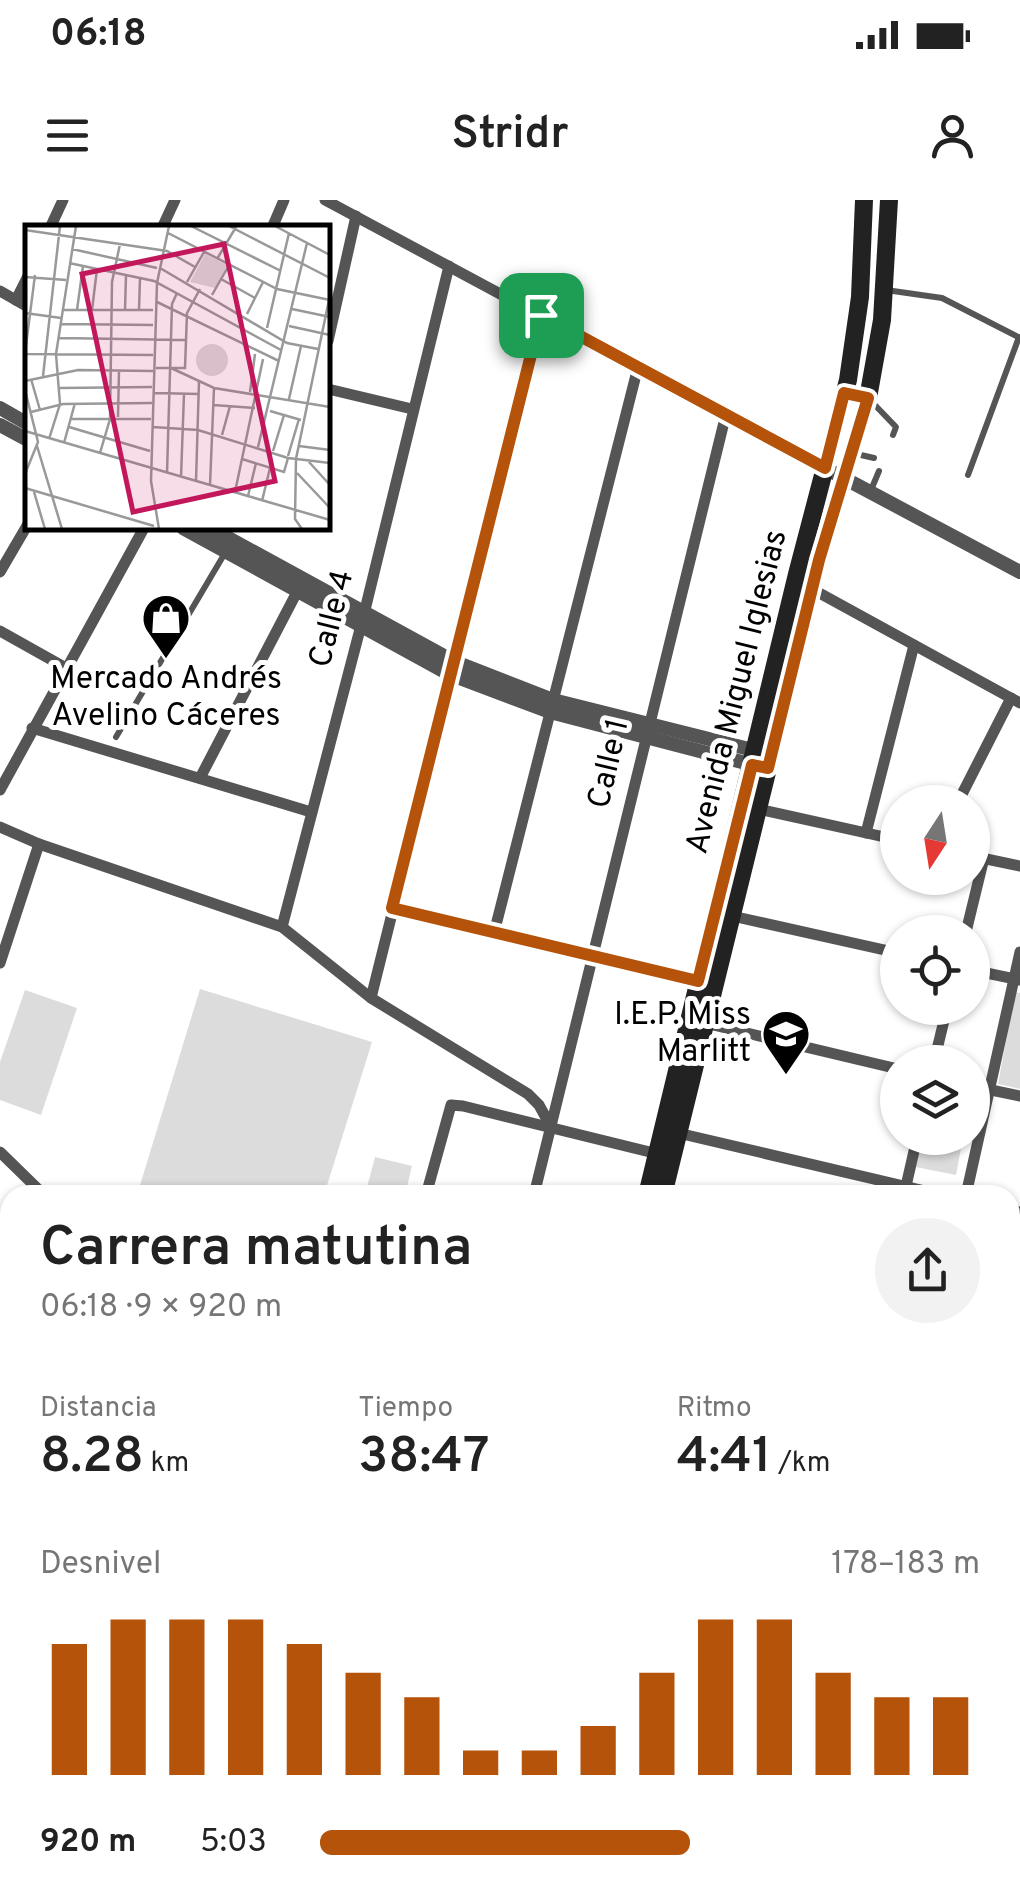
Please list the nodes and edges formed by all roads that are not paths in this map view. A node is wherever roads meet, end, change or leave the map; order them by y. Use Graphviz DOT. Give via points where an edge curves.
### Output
graph roads {
  1 [pos="63,200"];
  2 [pos="175,200"];
  3 [pos="284,200"];
  4 [pos="325,200"];
  5 [pos="864,200"];
  6 [pos="889,200"];
  7 [pos="356,216"];
  8 [pos="51,225"];
  9 [pos="163,225"];
  10 [pos="273,225"];
  11 [pos="449,266"];
  12 [pos="882,289"];
  13 [pos="0,291"];
  14 [pos="22,303"];
  15 [pos="541,315"];
  16 [pos="330,332"];
  17 [pos="1020,337"];
  18 [pos="638,367"];
  19 [pos="330,389"];
  20 [pos="844,393"];
  21 [pos="868,398"];
  22 [pos="0,408"];
  23 [pos="412,409"];
  24 [pos="726,414"];
  25 [pos="25,422"];
  26 [pos="0,425"];
  27 [pos="893,436"];
  28 [pos="25,438"];
  29 [pos="850,453"];
  30 [pos="874,458"];
  31 [pos="825,468"];
  32 [pos="880,471"];
  33 [pos="968,475"];
  34 [pos="843,477"];
  35 [pos="871,491"];
  36 [pos="25,529"];
  37 [pos="143,530"];
  38 [pos="191,530"];
  39 [pos="229,539"];
  40 [pos="0,572"];
  41 [pos="1020,572"];
  42 [pos="812,589"];
  43 [pos="297,592"];
  44 [pos="362,621"];
  45 [pos="0,631"];
  46 [pos="914,645"];
  47 [pos="66,668"];
  48 [pos="451,668"];
  49 [pos="1016,700"];
  50 [pos="552,706"];
  51 [pos="32,728"];
  52 [pos="646,732"];
  53 [pos="116,736"];
  54 [pos="762,760"];
  55 [pos="200,778"];
  56 [pos="968,785"];
  57 [pos="0,790"];
  58 [pos="758,810"];
  59 [pos="311,812"];
  60 [pos="0,827"];
  61 [pos="866,833"];
  62 [pos="880,836"];
  63 [pos="40,844"];
  64 [pos="990,860"];
  65 [pos="1020,866"];
  66 [pos="392,908"];
  67 [pos="732,916"];
  68 [pos="282,927"];
  69 [pos="494,933"];
  70 [pos="880,949"];
  71 [pos="1020,952"];
  72 [pos="594,957"];
  73 [pos="0,963"];
  74 [pos="990,974"];
  75 [pos="1017,979"];
  76 [pos="698,981"];
  77 [pos="371,998"];
  78 [pos="706,1023"];
  79 [pos="880,1065"];
  80 [pos="991,1090"];
  81 [pos="1020,1096"];
  82 [pos="551,1127"];
  83 [pos="678,1133"];
  84 [pos="0,1152"];
  85 [pos="658,1154"];
  86 [pos="913,1155"];
  87 [pos="34,1185"];
  88 [pos="428,1185"];
  89 [pos="536,1185"];
  90 [pos="650,1185"];
  91 [pos="666,1185"];
  92 [pos="902,1185"];
  93 [pos="906,1185"];
  94 [pos="968,1185"];
  1 -- 8 [label="street"];
  2 -- 9 [label="street"];
  3 -- 10 [label="street"];
  4 -- 7 [label="street"];
  5 -- 20 [label="main road, Avenida Miguel Iglesias" via="860,297"];
  6 -- 12 [label="main road, Avenida Miguel Iglesias"];
  7 -- 11 [label="street"];
  7 -- 16 [label="street"];
  11 -- 15 [label="street"];
  11 -- 23 [label="street, Calle 4"];
  12 -- 17 [label="lane" via="942,298"];
  12 -- 21 [label="main road, Avenida Miguel Iglesias"];
  13 -- 14 [label="street"];
  15 -- 18 [label="street"];
  15 -- 48 [label="street"];
  17 -- 33 [label="lane"];
  18 -- 24 [label="street"];
  18 -- 50 [label="street"];
  19 -- 23 [label="street"];
  20 -- 21 [label="main road"];
  20 -- 31 [label="main road, Avenida Miguel Iglesias"];
  21 -- 27 [label="lane" via="896,427"];
  21 -- 29 [label="main road, Avenida Miguel Iglesias"];
  22 -- 25 [label="street"];
  23 -- 44 [label="street, Calle 4"];
  24 -- 31 [label="street"];
  24 -- 52 [label="street, Calle 1"];
  26 -- 28 [label="street"];
  29 -- 30 [label="lane"];
  29 -- 34 [label="main road, Avenida Miguel Iglesias"];
  31 -- 34 [label="street"];
  31 -- 54 [label="main road, Avenida Miguel Iglesias"];
  32 -- 35 [label="lane"];
  34 -- 35 [label="street"];
  34 -- 42 [label="main road, Avenida Miguel Iglesias"];
  35 -- 41 [label="street"];
  36 -- 40 [label="street"];
  37 -- 47 [label="street"];
  38 -- 39 [label="street"];
  39 -- 43 [label="street"];
  39 -- 44 [label="street"];
  39 -- 53 [label="lane"];
  42 -- 46 [label="street"];
  42 -- 54 [label="main road, Avenida Miguel Iglesias"];
  43 -- 44 [label="street"];
  43 -- 55 [label="street"];
  44 -- 48 [label="street"];
  44 -- 59 [label="street, Calle 4"];
  45 -- 47 [label="street"];
  46 -- 49 [label="street"];
  46 -- 61 [label="street"];
  47 -- 51 [label="street"];
  48 -- 50 [label="street"];
  48 -- 66 [label="street"];
  49 -- 56 [label="street"];
  50 -- 52 [label="street"];
  50 -- 69 [label="street"];
  51 -- 55 [label="street"];
  51 -- 57 [label="street"];
  52 -- 54 [label="street"];
  52 -- 72 [label="street, Calle 1"];
  54 -- 58 [label="main road, Avenida Miguel Iglesias"];
  54 -- 76 [label="main road, Avenida Miguel Iglesias"];
  55 -- 59 [label="street"];
  58 -- 61 [label="street"];
  58 -- 67 [label="main road, Avenida Miguel Iglesias"];
  59 -- 68 [label="street, Calle 4"];
  60 -- 63 [label="street"];
  61 -- 62 [label="street"];
  63 -- 68 [label="street"];
  63 -- 73 [label="street"];
  64 -- 65 [label="street"];
  66 -- 69 [label="street"];
  66 -- 77 [label="street"];
  67 -- 70 [label="street"];
  67 -- 78 [label="main road, Avenida Miguel Iglesias"];
  68 -- 77 [label="street"];
  69 -- 72 [label="street"];
  71 -- 75 [label="street"];
  72 -- 76 [label="street"];
  72 -- 82 [label="street, Calle 1"];
  74 -- 75 [label="street"];
  75 -- 80 [label="street"];
  76 -- 85 [label="main road, Avenida Miguel Iglesias"];
  77 -- 82 [label="street" via="528,1094"];
  78 -- 79 [label="street"];
  78 -- 83 [label="main road, Avenida Miguel Iglesias"];
  80 -- 81 [label="street"];
  80 -- 94 [label="street"];
  82 -- 85 [label="street"];
  82 -- 88 [label="street" via="457,1104 447,1111"];
  82 -- 89 [label="street, Calle 1"];
  83 -- 91 [label="main road, Avenida Miguel Iglesias"];
  83 -- 92 [label="street"];
  84 -- 87 [label="street"];
  85 -- 90 [label="main road, Avenida Miguel Iglesias"];
  86 -- 93 [label="street"];
}
